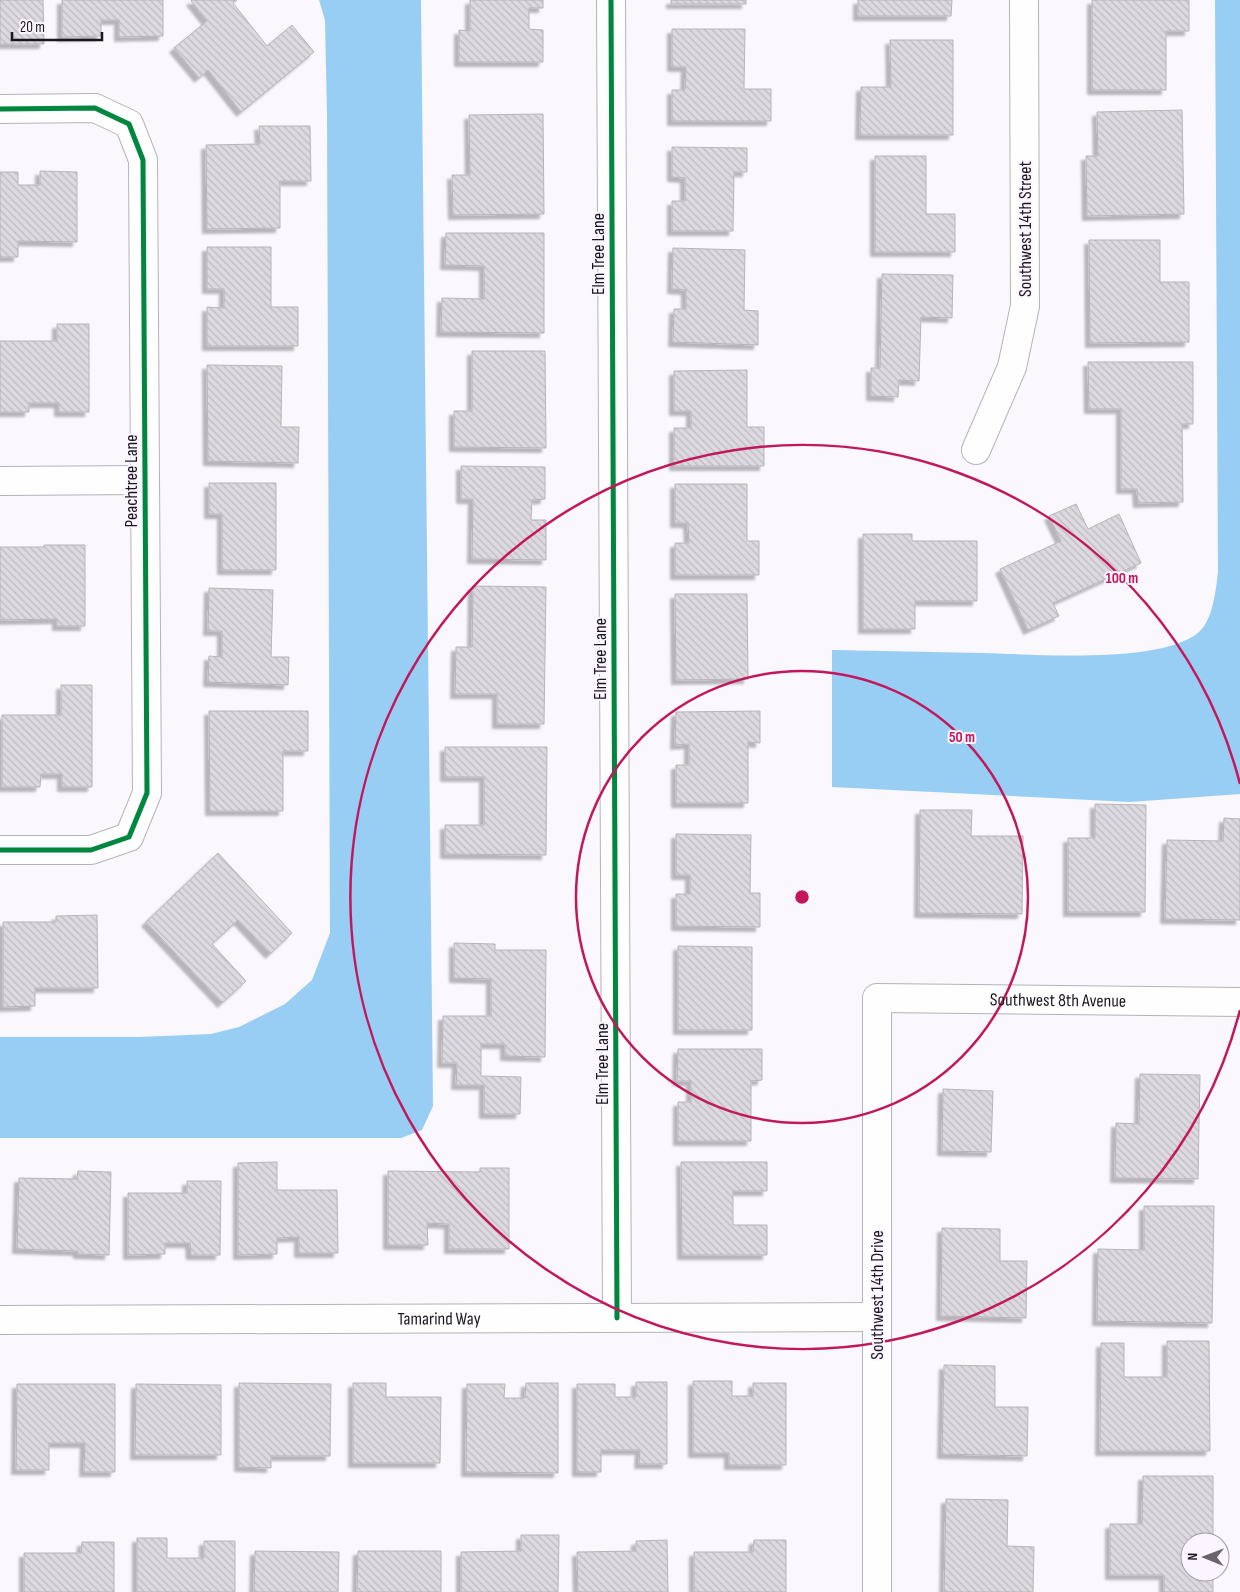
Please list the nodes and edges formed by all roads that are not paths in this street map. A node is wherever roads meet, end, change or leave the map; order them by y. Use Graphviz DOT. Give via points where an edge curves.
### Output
graph roads {
  1 [pos="611,0"];
  2 [pos="1024,0"];
  3 [pos="0,109"];
  4 [pos="976,450"];
  5 [pos="145,480"];
  6 [pos="0,481"];
  7 [pos="0,850"];
  8 [pos="877,998"];
  9 [pos="1240,1002"];
  10 [pos="877,1317"];
  11 [pos="618,1318"];
  12 [pos="0,1320"];
  13 [pos="877,1592"];
  1 -- 11 [label="street, Elm Tree Lane"];
  2 -- 4 [label="street, Southwest 14th Street" via="1025,306 1012,367"];
  3 -- 5 [label="street, Peachtree Lane" via="95,108 129,124 143,160"];
  5 -- 6 [label="street"];
  5 -- 7 [label="street, Peachtree Lane" via="147,793 129,838 91,850"];
  8 -- 9 [label="street, Southwest 8th Avenue"];
  8 -- 10 [label="street, Southwest 14th Drive"];
  10 -- 11 [label="street, Tamarind Way"];
  10 -- 13 [label="street, Southwest 14th Drive"];
  11 -- 12 [label="street, Tamarind Way"];
}
